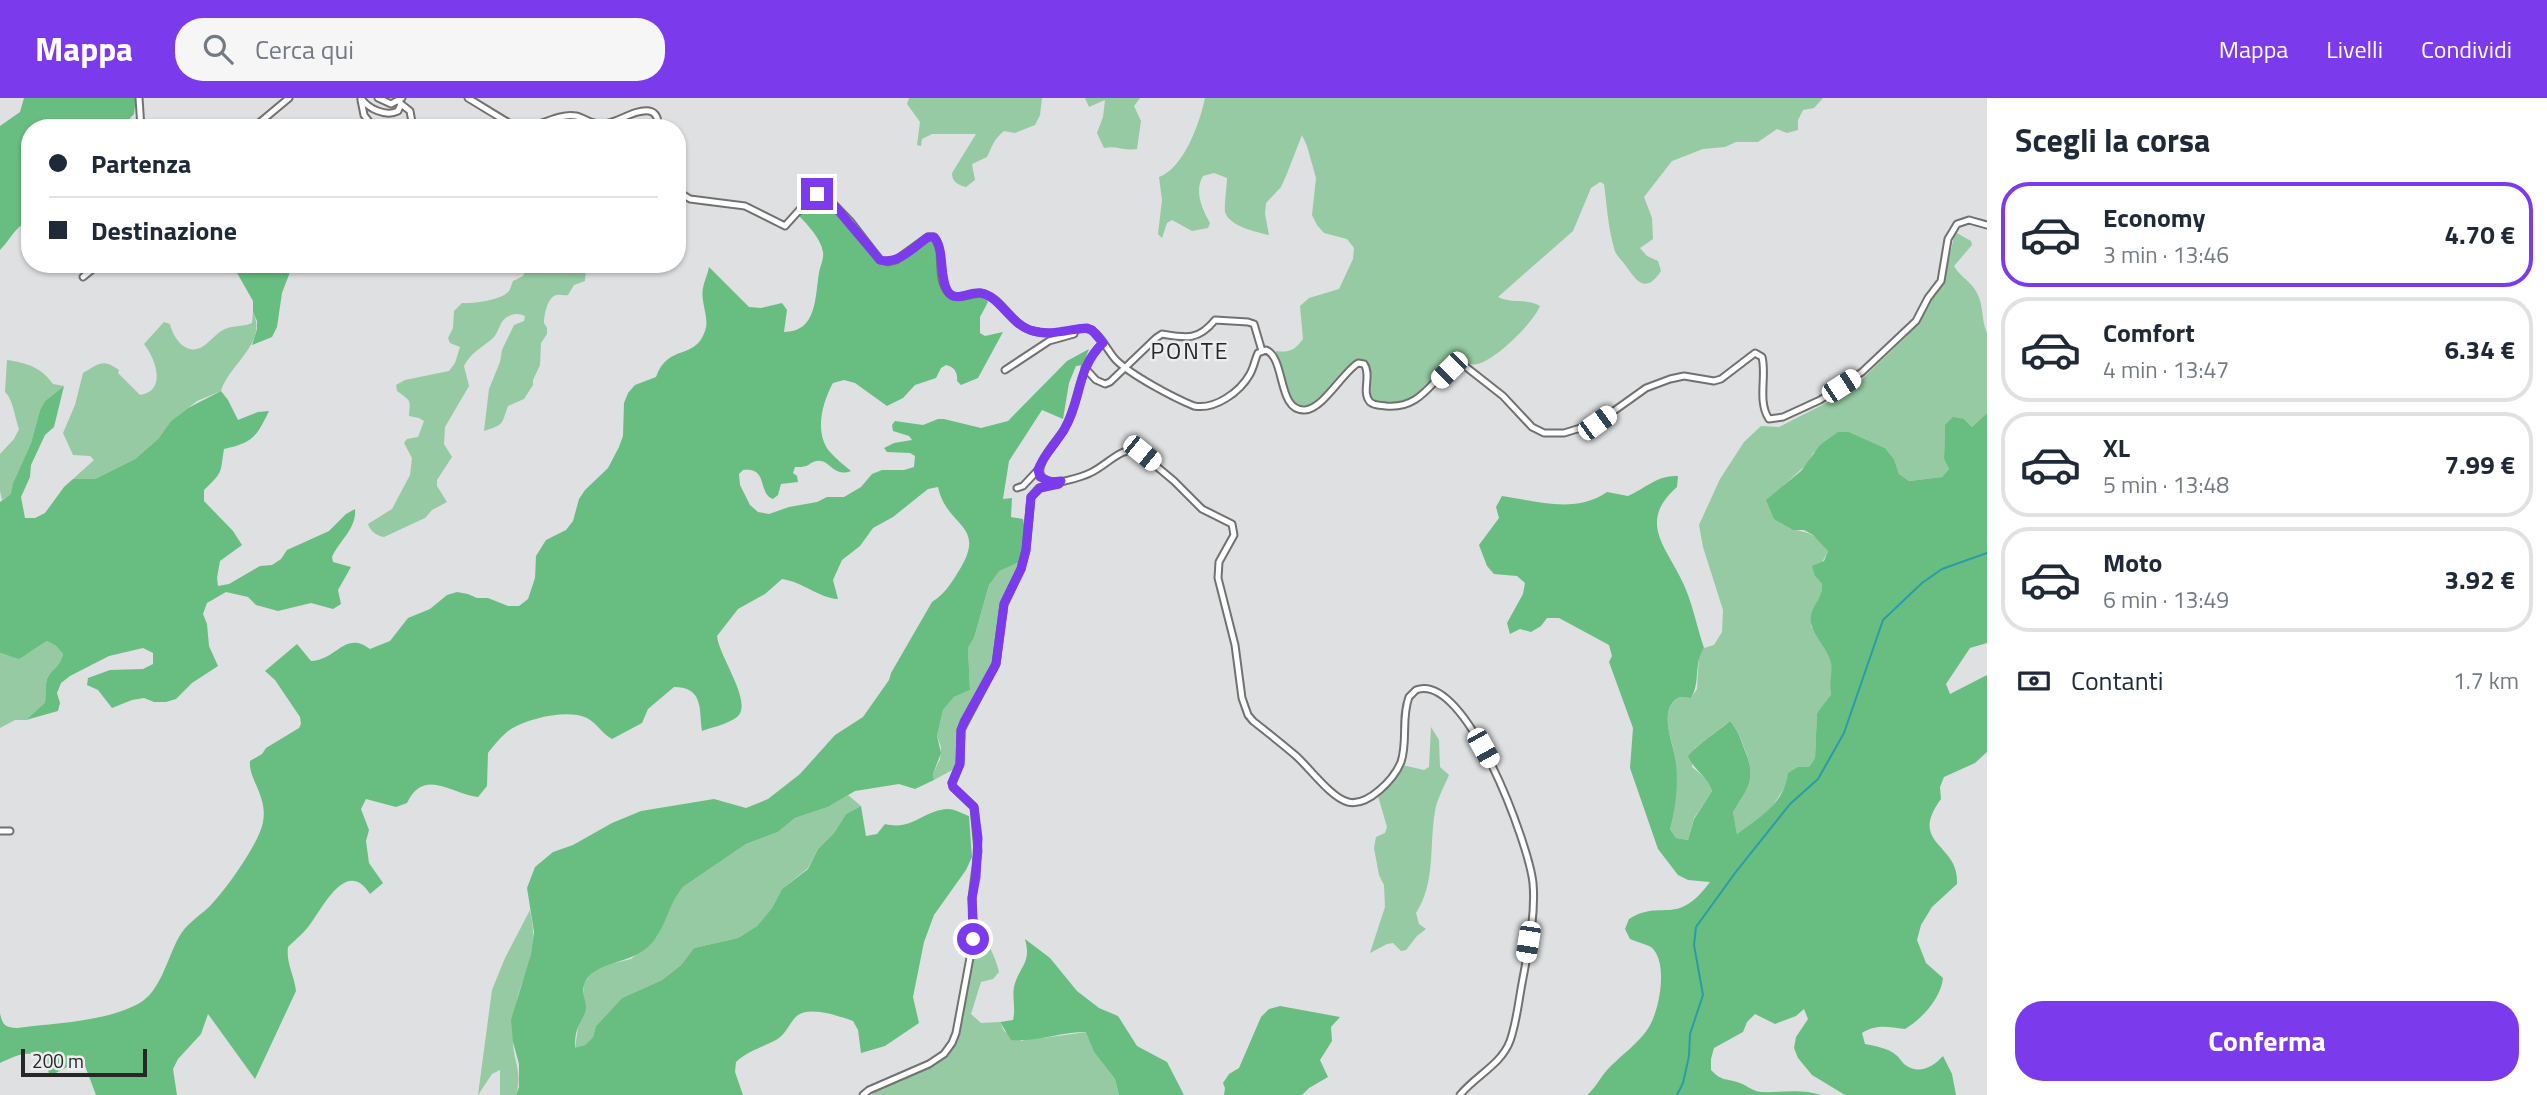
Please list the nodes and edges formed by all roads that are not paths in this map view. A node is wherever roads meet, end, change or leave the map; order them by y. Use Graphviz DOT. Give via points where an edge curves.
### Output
graph roads {
  1 [pos="139,98"];
  2 [pos="289,98"];
  3 [pos="361,98"];
  4 [pos="377,98"];
  5 [pos="468,98"];
  6 [pos="401,101"];
  7 [pos="140,119"];
  8 [pos="264,119"];
  9 [pos="367,119"];
  10 [pos="411,119"];
  11 [pos="502,119"];
  12 [pos="556,119"];
  13 [pos="583,119"];
  14 [pos="621,119"];
  15 [pos="658,119"];
  16 [pos="686,197"];
  17 [pos="1987,225"];
  18 [pos="88,273"];
  19 [pos="83,277"];
  20 [pos="1083,328"];
  21 [pos="1103,343"];
  22 [pos="1262,351"];
  23 [pos="1125,367"];
  24 [pos="1085,368"];
  25 [pos="1005,370"];
  26 [pos="1038,470"];
  27 [pos="1061,481"];
  28 [pos="1017,488"];
  29 [pos="0,831"];
  30 [pos="10,831"];
  31 [pos="863,1095"];
  32 [pos="1460,1095"];
  1 -- 7 [label="street"];
  2 -- 8 [label="street"];
  3 -- 6 [label="street" via="370,107 392,114"];
  3 -- 9 [label="street"];
  4 -- 6 [label="street" via="386,104"];
  5 -- 11 [label="street"];
  6 -- 10 [label="street"];
  12 -- 13 [label="street"];
  14 -- 15 [label="street" via="646,111"];
  16 -- 20 [label="street" via="746,206 785,226 812,196 822,194 880,260 896,260 934,237 951,295 986,294 1031,331 1052,334"];
  17 -- 22 [label="street" via="1969,220 1957,224 1948,239 1941,281 1916,321 1862,372 1820,400 1783,417 1769,419 1765,412 1765,366 1755,353 1721,379 1670,379 1646,388 1597,423 1564,433 1544,433 1461,363 1416,399 1396,407 1370,401 1368,369 1358,363 1320,402 1297,408 1286,395 1273,353"];
  18 -- 19 [label="street"];
  20 -- 21 [label="street" via="1092,330"];
  20 -- 25 [label="street" via="1049,341"];
  21 -- 23 [label="street"];
  21 -- 24 [label="street"];
  22 -- 23 [label="street" via="1244,382 1206,407 1191,405"];
  22 -- 23 [label="street" via="1254,324 1215,320 1194,337 1162,334"];
  23 -- 24 [label="street" via="1105,384"];
  24 -- 26 [label="street" via="1069,421"];
  26 -- 27 [label="street" via="1045,480"];
  26 -- 28 [label="street"];
  27 -- 31 [label="street" via="1040,488 1031,497 1026,550 1004,604 996,664 961,730 960,764 952,783 974,807 978,851 972,898 974,936 956,1033 944,1054 929,1064"];
  27 -- 32 [label="street" via="1093,473 1126,451 1138,450 1202,509 1232,524 1234,535 1217,571 1237,652 1245,710 1343,800 1366,799 1400,763 1407,702 1416,690 1431,688 1441,694 1470,729 1504,789 1533,886 1510,1042 1498,1060"];
  29 -- 30 [label="street"];
}
